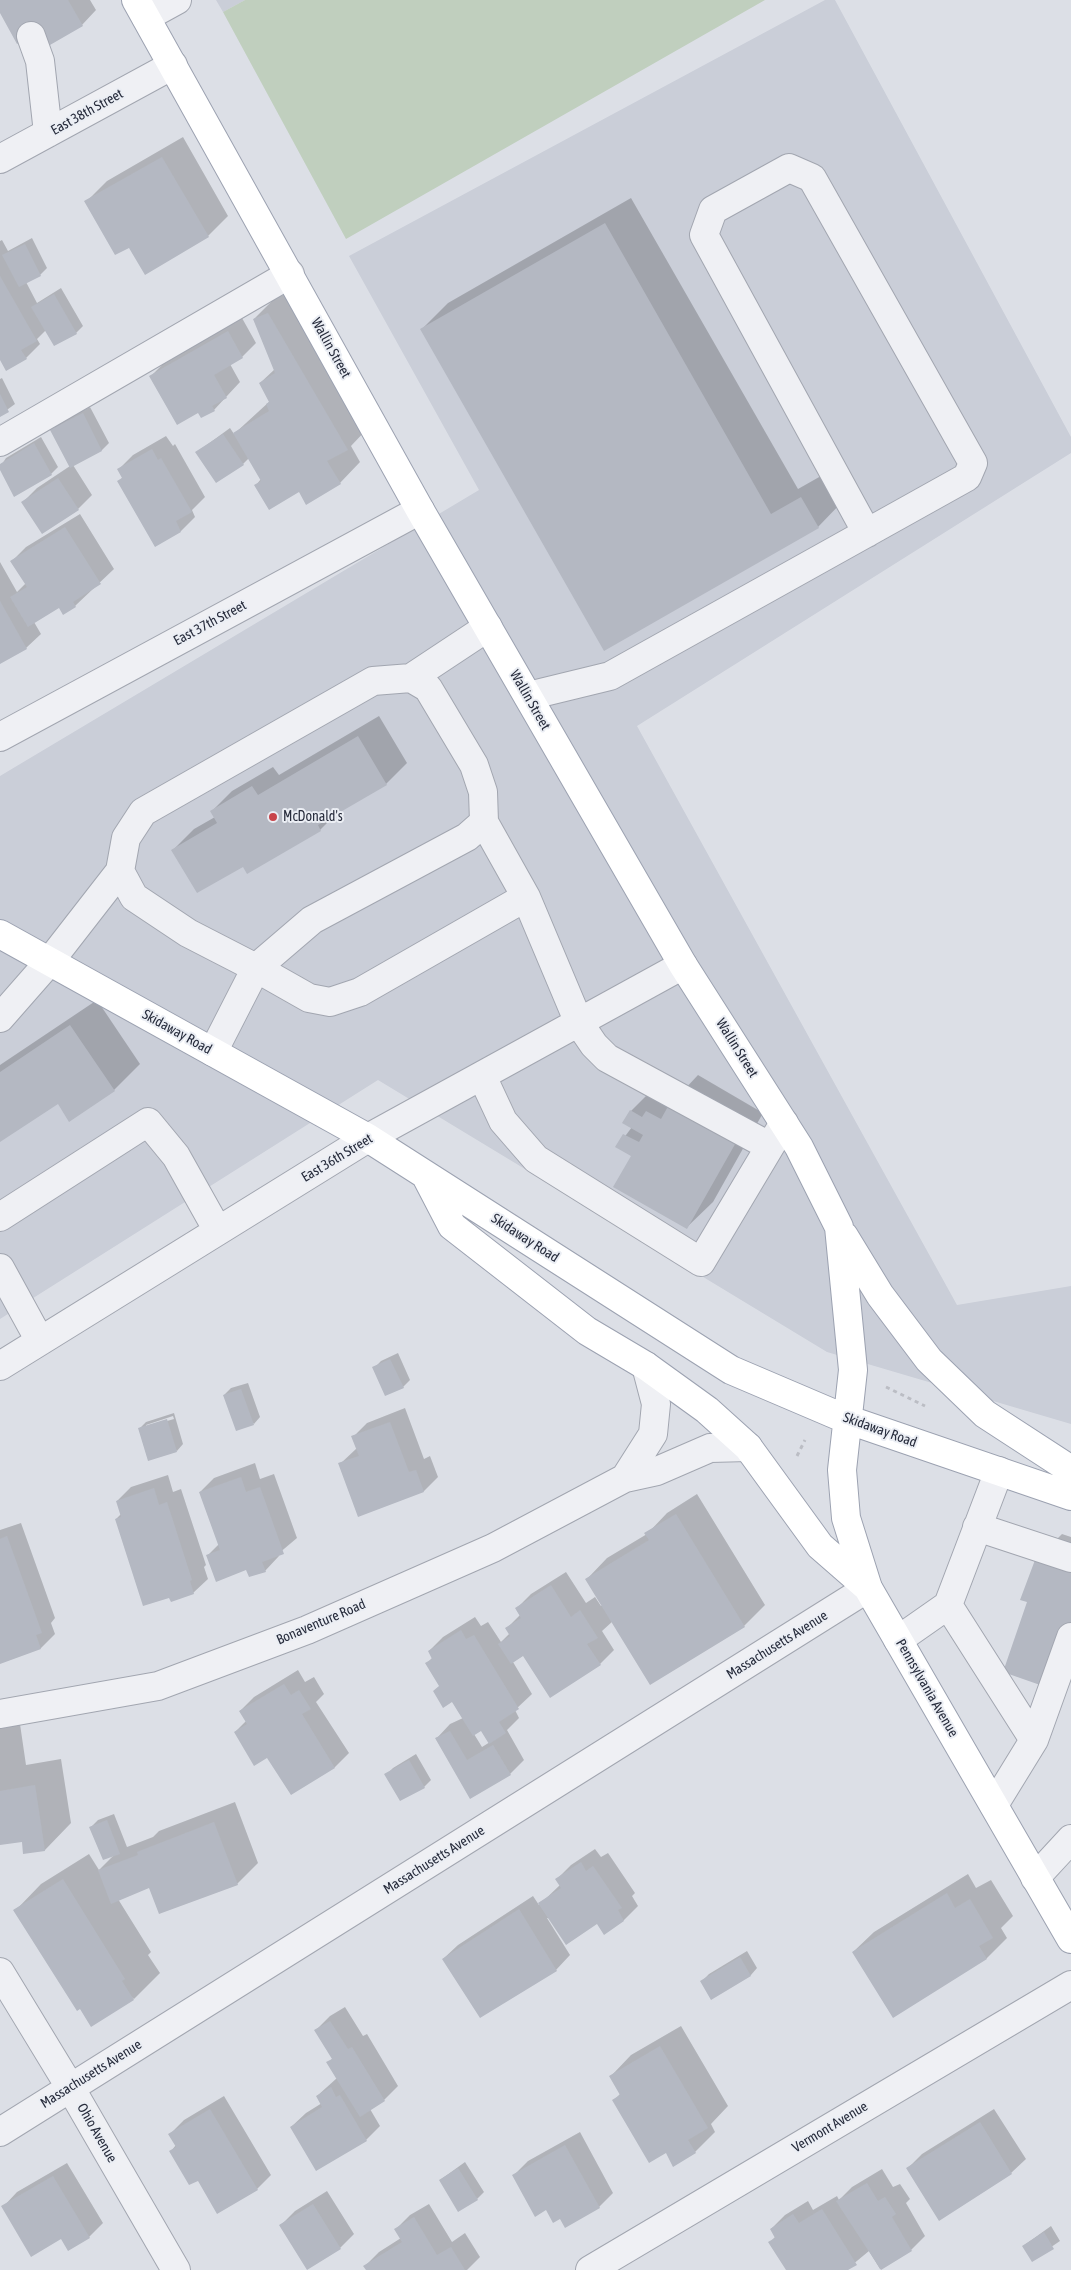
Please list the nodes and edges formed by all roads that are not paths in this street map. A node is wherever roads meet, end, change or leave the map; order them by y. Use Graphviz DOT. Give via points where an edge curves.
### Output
graph roads {
  1 [pos="177,0"];
  2 [pos="141,8"];
  3 [pos="31,36"];
  4 [pos="173,65"];
  5 [pos="48,133"];
  6 [pos="3,149"];
  7 [pos="290,274"];
  8 [pos="0,442"];
  9 [pos="420,510"];
  10 [pos="867,533"];
  11 [pos="488,628"];
  12 [pos="411,678"];
  13 [pos="528,696"];
  14 [pos="0,737"];
  15 [pos="484,822"];
  16 [pos="120,870"];
  17 [pos="526,897"];
  18 [pos="0,934"];
  19 [pos="50,961"];
  20 [pos="683,965"];
  21 [pos="256,968"];
  22 [pos="0,1018"];
  23 [pos="579,1023"];
  24 [pos="213,1052"];
  25 [pos="482,1076"];
  26 [pos="784,1123"];
  27 [pos="368,1138"];
  28 [pos="769,1146"];
  29 [pos="425,1174"];
  30 [pos="0,1217"];
  31 [pos="839,1227"];
  32 [pos="218,1231"];
  33 [pos="0,1268"];
  34 [pos="40,1341"];
  35 [pos="0,1366"];
  36 [pos="646,1366"];
  37 [pos="846,1419"];
  38 [pos="748,1446"];
  39 [pos="1071,1470"];
  40 [pos="998,1471"];
  41 [pos="625,1478"];
  42 [pos="1071,1496"];
  43 [pos="977,1527"];
  44 [pos="1071,1558"];
  45 [pos="868,1588"];
  46 [pos="948,1605"];
  47 [pos="1071,1637"];
  48 [pos="898,1640"];
  49 [pos="0,1714"];
  50 [pos="1034,1740"];
  51 [pos="994,1805"];
  52 [pos="1071,1839"];
  53 [pos="1036,1878"];
  54 [pos="1071,1939"];
  55 [pos="0,1972"];
  56 [pos="1071,1985"];
  57 [pos="70,2087"];
  58 [pos="0,2132"];
  59 [pos="176,2270"];
  60 [pos="590,2270"];
  1 -- 2 [label="street"];
  2 -- 4 [label="main road, Wallin Street"];
  3 -- 5 [label="street" via="40,61"];
  4 -- 5 [label="street, East 38th Street"];
  4 -- 7 [label="main road, Wallin Street"];
  5 -- 6 [label="street, East 38th Street"];
  7 -- 8 [label="street"];
  7 -- 9 [label="main road, Wallin Street"];
  9 -- 11 [label="main road, Wallin Street"];
  9 -- 14 [label="street, East 37th Street"];
  10 -- 10 [label="street" via="967,477 973,463 812,178 789,168 713,210 704,236"];
  10 -- 13 [label="street" via="610,676"];
  11 -- 12 [label="street"];
  11 -- 13 [label="main road, Wallin Street"];
  12 -- 15 [label="street" via="428,688 474,765 483,792"];
  12 -- 16 [label="street" via="373,682 143,812 126,838"];
  13 -- 20 [label="main road, Wallin Street"];
  15 -- 17 [label="street"];
  15 -- 21 [label="street" via="467,837 312,920"];
  16 -- 19 [label="street"];
  16 -- 21 [label="street" via="134,897 188,932"];
  17 -- 21 [label="street" via="360,992 330,1002 309,998"];
  17 -- 23 [label="street"];
  18 -- 19 [label="main road, Skidaway Road"];
  19 -- 22 [label="street"];
  19 -- 24 [label="main road, Skidaway Road"];
  20 -- 23 [label="street, East 36th Street"];
  20 -- 26 [label="main road, Wallin Street"];
  21 -- 24 [label="street"];
  23 -- 25 [label="street, East 36th Street"];
  23 -- 28 [label="street" via="607,1058"];
  24 -- 27 [label="main road, Skidaway Road"];
  25 -- 27 [label="street, East 36th Street"];
  25 -- 28 [label="street" via="503,1121 536,1159 701,1262"];
  26 -- 28 [label="street"];
  26 -- 31 [label="main road, Wallin Street"];
  27 -- 29 [label="main road, Skidaway Road"];
  27 -- 32 [label="street, East 36th Street"];
  29 -- 36 [label="main road" via="452,1226 587,1331"];
  29 -- 37 [label="main road, Skidaway Road" via="731,1370"];
  30 -- 32 [label="street" via="148,1122 176,1156"];
  31 -- 37 [label="main road, Wallin Street" via="853,1370"];
  31 -- 39 [label="main road" via="880,1295 929,1360 986,1414"];
  32 -- 34 [label="street, East 36th Street"];
  33 -- 34 [label="street"];
  34 -- 35 [label="street, East 36th Street"];
  36 -- 38 [label="main road" via="707,1410"];
  36 -- 41 [label="street" via="656,1404 652,1434"];
  37 -- 40 [label="main road, Skidaway Road"];
  37 -- 45 [label="main road, Pennsylvania Avenue" via="842,1470 846,1518"];
  38 -- 41 [label="street, Bonaventure Road" via="710,1448 657,1471"];
  38 -- 45 [label="main road" via="820,1546"];
  40 -- 42 [label="main road, Skidaway Road"];
  40 -- 43 [label="street"];
  41 -- 49 [label="street, Bonaventure Road" via="493,1548 306,1630 158,1686"];
  43 -- 44 [label="street"];
  43 -- 46 [label="street"];
  45 -- 48 [label="main road, Pennsylvania Avenue"];
  45 -- 57 [label="street, Massachusetts Avenue"];
  46 -- 48 [label="street"];
  46 -- 50 [label="street"];
  47 -- 50 [label="street"];
  48 -- 51 [label="main road, Pennsylvania Avenue"];
  50 -- 51 [label="street"];
  51 -- 53 [label="main road, Pennsylvania Avenue"];
  52 -- 53 [label="street"];
  53 -- 54 [label="main road, Pennsylvania Avenue"];
  55 -- 57 [label="street, Ohio Avenue"];
  56 -- 60 [label="street, Vermont Avenue"];
  57 -- 58 [label="street, Massachusetts Avenue"];
  57 -- 59 [label="street, Ohio Avenue"];
}
